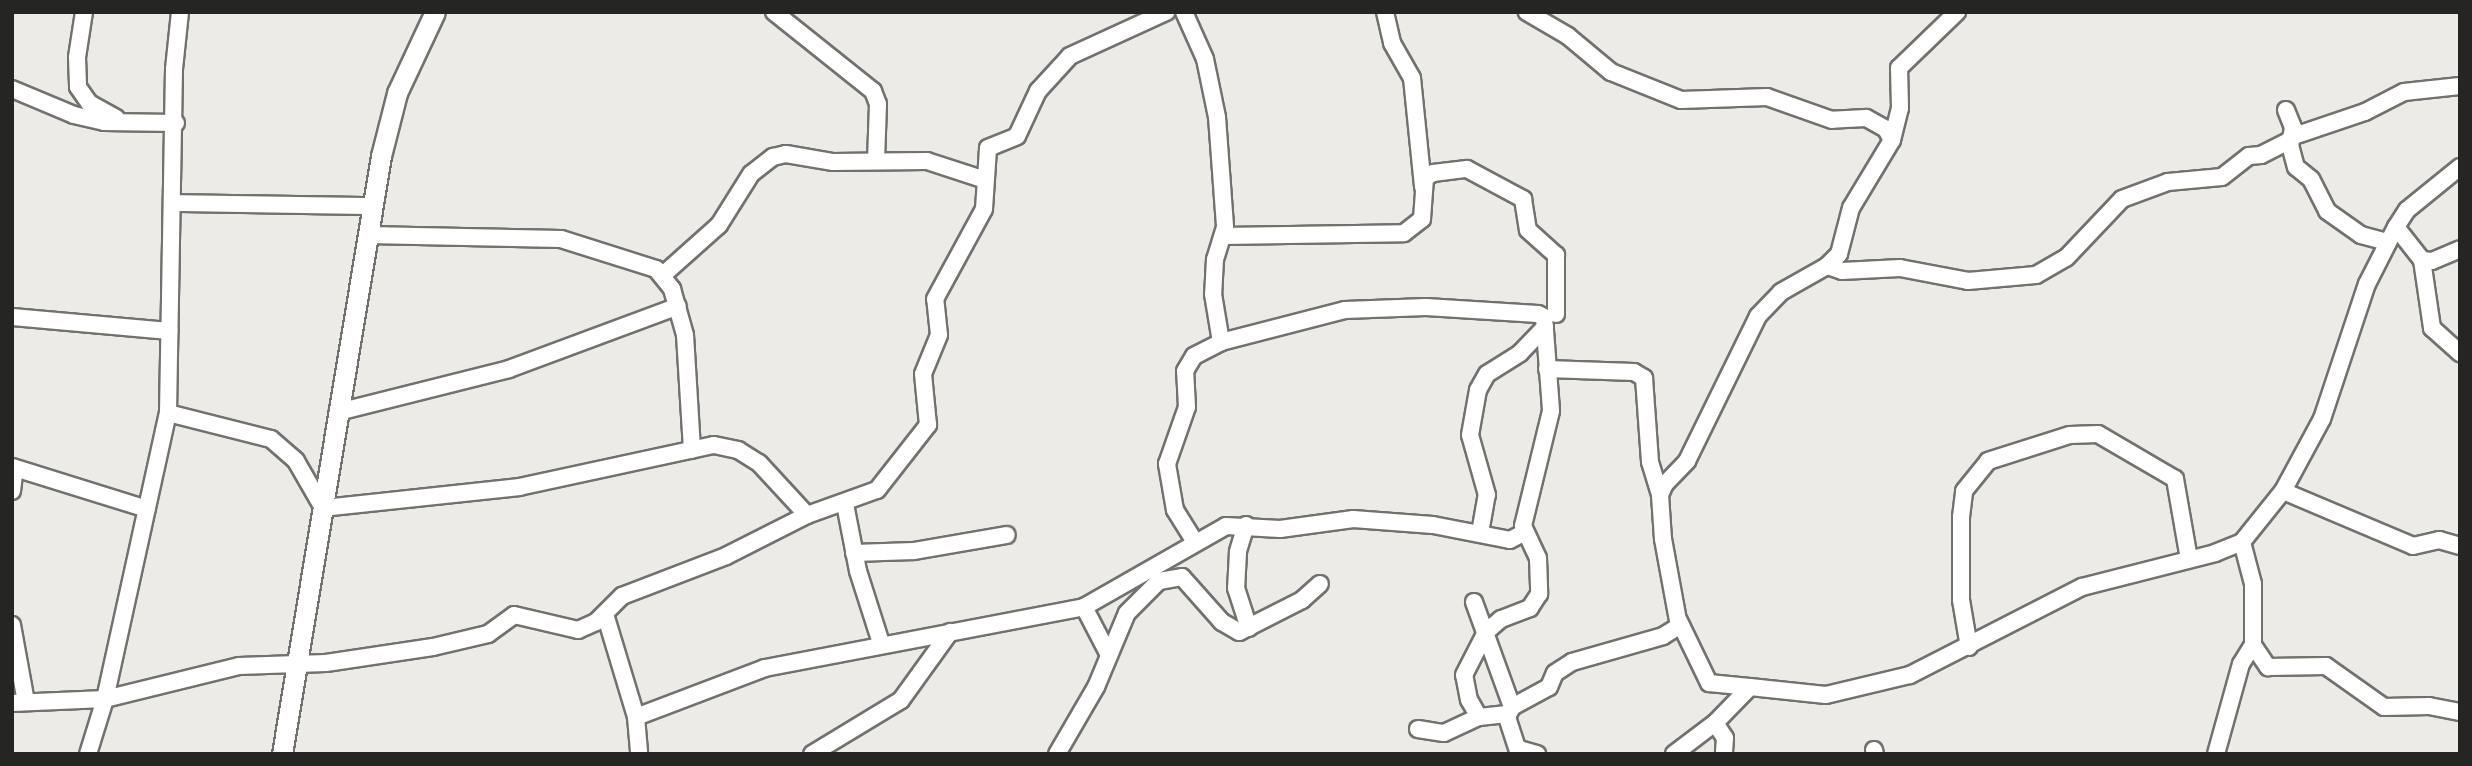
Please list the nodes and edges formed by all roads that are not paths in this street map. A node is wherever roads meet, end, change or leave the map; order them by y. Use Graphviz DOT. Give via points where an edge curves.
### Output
graph roads {
  1 [pos="84,12"];
  2 [pos="180,12"];
  3 [pos="435,12"];
  4 [pos="774,12"];
  5 [pos="1166,12"];
  6 [pos="1184,12"];
  7 [pos="1385,12"];
  8 [pos="1527,12"];
  9 [pos="1957,12"];
  10 [pos="2460,86"];
  11 [pos="12,89"];
  12 [pos="2286,110"];
  13 [pos="176,123"];
  14 [pos="128,124"];
  15 [pos="2291,139"];
  16 [pos="1892,140"];
  17 [pos="876,160"];
  18 [pos="2460,167"];
  19 [pos="985,180"];
  20 [pos="1423,187"];
  21 [pos="174,203"];
  22 [pos="372,206"];
  23 [pos="2392,234"];
  24 [pos="368,235"];
  25 [pos="1223,236"];
  26 [pos="2460,249"];
  27 [pos="2421,260"];
  28 [pos="1827,266"];
  29 [pos="664,274"];
  30 [pos="678,306"];
  31 [pos="12,317"];
  32 [pos="1551,320"];
  33 [pos="169,331"];
  34 [pos="1221,342"];
  35 [pos="2460,353"];
  36 [pos="1547,369"];
  37 [pos="338,412"];
  38 [pos="168,413"];
  39 [pos="692,450"];
  40 [pos="13,467"];
  41 [pos="12,491"];
  42 [pos="2283,491"];
  43 [pos="1660,495"];
  44 [pos="845,504"];
  45 [pos="323,508"];
  46 [pos="147,509"];
  47 [pos="807,514"];
  48 [pos="1246,525"];
  49 [pos="1480,533"];
  50 [pos="1523,533"];
  51 [pos="1007,535"];
  52 [pos="1195,542"];
  53 [pos="2242,542"];
  54 [pos="2460,546"];
  55 [pos="855,553"];
  56 [pos="2189,559"];
  57 [pos="1320,584"];
  58 [pos="1474,602"];
  59 [pos="1084,607"];
  60 [pos="605,614"];
  61 [pos="1679,621"];
  62 [pos="12,625"];
  63 [pos="1249,628"];
  64 [pos="950,632"];
  65 [pos="1485,634"];
  66 [pos="881,643"];
  67 [pos="2253,645"];
  68 [pos="1969,647"];
  69 [pos="1109,655"];
  70 [pos="296,662"];
  71 [pos="1750,687"];
  72 [pos="105,699"];
  73 [pos="19,703"];
  74 [pos="1510,710"];
  75 [pos="2460,712"];
  76 [pos="636,717"];
  77 [pos="1479,717"];
  78 [pos="1715,723"];
  79 [pos="1418,729"];
  80 [pos="1519,752"];
  81 [pos="88,754"];
  82 [pos="282,754"];
  83 [pos="639,754"];
  84 [pos="812,754"];
  85 [pos="1057,754"];
  86 [pos="1537,754"];
  87 [pos="1674,754"];
  88 [pos="1724,754"];
  89 [pos="2216,754"];
  1 -- 14 [label="street" via="78,87 89,103"];
  2 -- 13 [label="street" via="174,69"];
  3 -- 22 [label="street" via="397,93"];
  4 -- 17 [label="street" via="873,91 878,104"];
  5 -- 19 [label="street" via="1069,56 1054,69 1028,108 1017,136 988,148"];
  6 -- 25 [label="street" via="1212,80"];
  7 -- 20 [label="street" via="1392,43 1412,78"];
  8 -- 16 [label="street" via="1568,36 1611,72 1681,100 1767,97 1832,120 1866,118 1886,129"];
  9 -- 16 [label="street" via="1899,68 1900,108"];
  10 -- 15 [label="street" via="2404,92"];
  11 -- 14 [label="street" via="74,115"];
  12 -- 15 [label="street" via="2293,127"];
  13 -- 14 [label="street"];
  13 -- 21 [label="street"];
  15 -- 23 [label="street" via="2296,167 2311,179 2327,211 2361,235"];
  15 -- 28 [label="street" via="2261,155 2249,156 2222,177 2168,182 2122,199 2066,258 2036,275 1968,281 1900,268 1842,271"];
  16 -- 28 [label="street" via="1851,208 1839,254"];
  17 -- 19 [label="street" via="945,163"];
  17 -- 29 [label="street" via="824,161 786,154 761,163 719,225"];
  18 -- 23 [label="street" via="2407,210"];
  19 -- 44 [label="street" via="979,221 935,299 939,335 923,373 928,425 904,449 884,484"];
  20 -- 25 [label="street" via="1422,219 1404,233"];
  20 -- 32 [label="street" via="1433,173 1467,169 1519,195 1528,230 1556,255"];
  21 -- 22 [label="street"];
  21 -- 33 [label="street"];
  22 -- 24 [label="street"];
  23 -- 27 [label="street"];
  23 -- 42 [label="street" via="2368,284 2322,419"];
  24 -- 29 [label="street" via="561,239 626,256"];
  24 -- 37 [label="street"];
  25 -- 34 [label="street" via="1215,259 1213,294"];
  26 -- 27 [label="street" via="2432,261"];
  27 -- 35 [label="street" via="2432,328"];
  28 -- 43 [label="street" via="1781,292 1758,316 1686,461"];
  29 -- 30 [label="street"];
  30 -- 37 [label="street" via="509,369"];
  30 -- 39 [label="street" via="690,366"];
  31 -- 33 [label="street"];
  32 -- 34 [label="street" via="1531,312 1380,307 1345,310"];
  32 -- 36 [label="street"];
  32 -- 49 [label="street" via="1520,353 1487,373 1478,390 1470,435 1487,495"];
  33 -- 38 [label="street"];
  34 -- 52 [label="street" via="1189,362 1187,407 1167,464 1175,510"];
  36 -- 43 [label="street" via="1634,372 1644,378 1650,462"];
  36 -- 50 [label="street" via="1551,411"];
  37 -- 45 [label="street"];
  38 -- 45 [label="street" via="271,439 296,461"];
  38 -- 46 [label="street"];
  39 -- 45 [label="street" via="519,487"];
  39 -- 47 [label="street" via="714,445 738,450 760,463"];
  40 -- 41 [label="street"];
  40 -- 46 [label="street"];
  42 -- 53 [label="street"];
  42 -- 54 [label="street" via="2413,546 2439,540"];
  43 -- 61 [label="street" via="1667,572"];
  44 -- 47 [label="street"];
  44 -- 55 [label="street"];
  45 -- 70 [label="street"];
  46 -- 72 [label="street"];
  47 -- 60 [label="street" via="726,556 622,596"];
  48 -- 49 [label="street" via="1280,529 1353,519"];
  48 -- 52 [label="street" via="1226,526"];
  48 -- 63 [label="street" via="1238,552 1236,588"];
  49 -- 50 [label="street" via="1510,540"];
  50 -- 65 [label="street" via="1538,558 1539,594 1530,608 1501,619"];
  51 -- 55 [label="street" via="914,551"];
  52 -- 59 [label="street"];
  53 -- 56 [label="street"];
  53 -- 67 [label="street" via="2253,584"];
  55 -- 66 [label="street"];
  56 -- 68 [label="street" via="2082,587 2032,609"];
  56 -- 68 [label="street" via="2175,479 2098,434 2070,435 1988,461 1964,491 1961,517 1961,600"];
  57 -- 63 [label="street" via="1302,600"];
  58 -- 65 [label="street"];
  59 -- 64 [label="street"];
  59 -- 69 [label="street"];
  60 -- 70 [label="street" via="578,630 514,615 488,634 444,645 349,661"];
  60 -- 76 [label="street"];
  61 -- 71 [label="street" via="1709,683"];
  61 -- 74 [label="street" via="1663,635 1563,667 1549,687"];
  62 -- 73 [label="street"];
  63 -- 69 [label="street" via="1229,629 1194,586 1182,577 1171,578 1159,581 1135,600"];
  64 -- 66 [label="street"];
  64 -- 84 [label="street" via="901,700"];
  65 -- 74 [label="street"];
  65 -- 77 [label="street" via="1464,675 1469,700"];
  66 -- 76 [label="street" via="740,675"];
  67 -- 75 [label="street" via="2273,668 2334,668 2384,707 2428,706"];
  67 -- 89 [label="street" via="2241,664"];
  68 -- 71 [label="street" via="1925,671 1843,694"];
  69 -- 85 [label="street" via="1078,724"];
  70 -- 72 [label="street" via="239,666"];
  70 -- 82 [label="street"];
  71 -- 78 [label="street"];
  72 -- 73 [label="street"];
  72 -- 81 [label="street"];
  74 -- 77 [label="street"];
  74 -- 80 [label="street"];
  76 -- 83 [label="street"];
  77 -- 79 [label="street" via="1444,733"];
  78 -- 87 [label="street"];
  78 -- 88 [label="street" via="1725,738"];
  80 -- 86 [label="street"];
}
